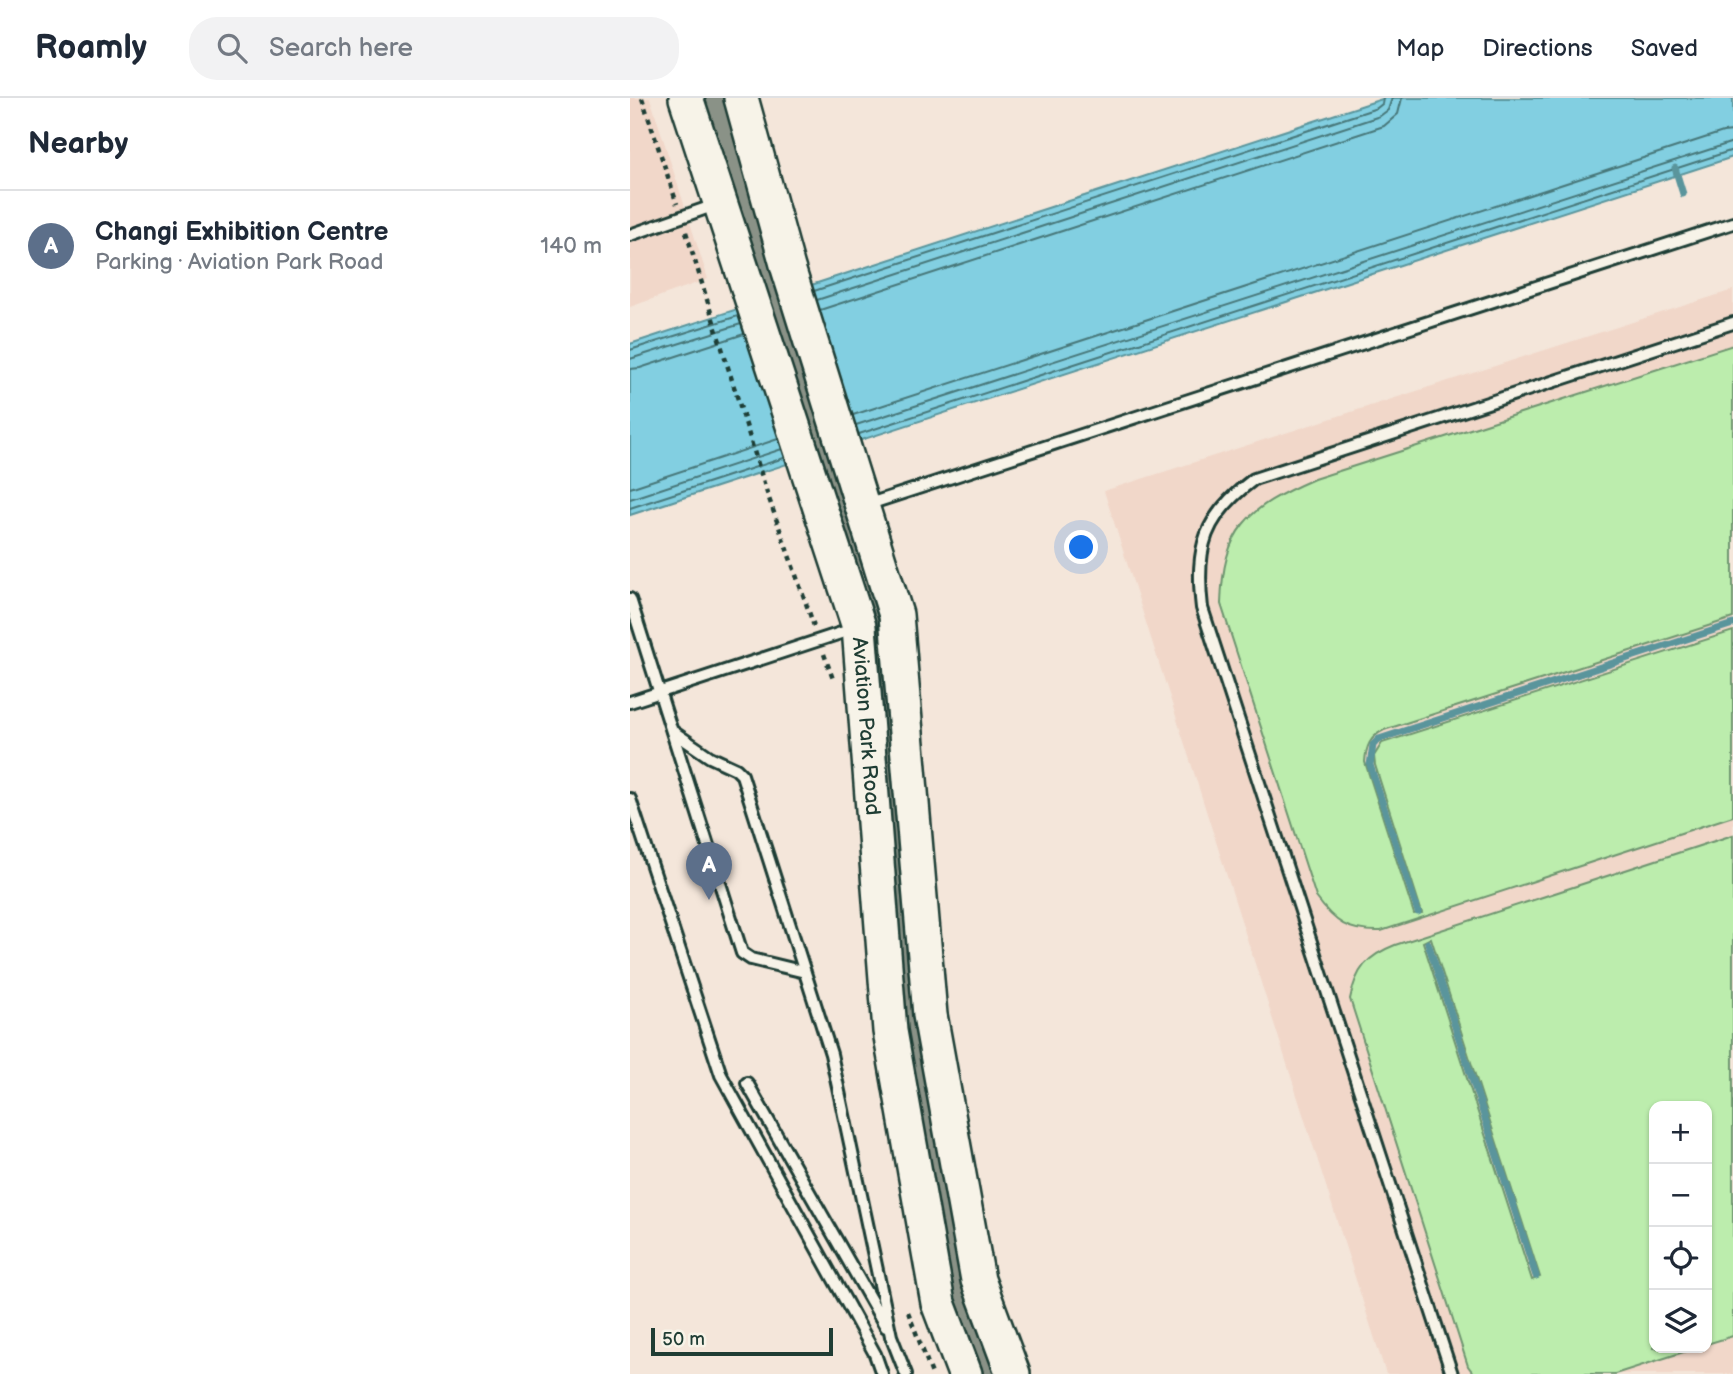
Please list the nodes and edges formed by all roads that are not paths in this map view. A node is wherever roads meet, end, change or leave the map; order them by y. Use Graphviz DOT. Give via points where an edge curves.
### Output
graph roads {
  1 [pos="686,98"];
  2 [pos="741,98"];
  3 [pos="721,203"];
  4 [pos="1733,223"];
  5 [pos="630,235"];
  6 [pos="1733,323"];
  7 [pos="863,506"];
  8 [pos="630,599"];
  9 [pos="859,627"];
  10 [pos="659,691"];
  11 [pos="630,702"];
  12 [pos="672,732"];
  13 [pos="630,799"];
  14 [pos="805,972"];
  15 [pos="747,1083"];
  16 [pos="891,1336"];
  17 [pos="882,1374"];
  18 [pos="906,1374"];
  19 [pos="965,1374"];
  20 [pos="1013,1374"];
  21 [pos="1452,1374"];
  1 -- 3 [label="main road, Aviation Park Road"];
  2 -- 7 [label="main road, Aviation Park Road" via="788,268"];
  3 -- 5 [label="lane"];
  3 -- 9 [label="main road, Aviation Park Road"];
  4 -- 7 [label="lane"];
  6 -- 21 [label="lane" via="1254,479 1230,497 1202,546 1202,608"];
  7 -- 20 [label="main road, Aviation Park Road" via="896,615 930,1014 978,1280"];
  8 -- 10 [label="lane"];
  9 -- 10 [label="lane"];
  9 -- 19 [label="main road, Aviation Park Road" via="890,1031 937,1303"];
  10 -- 11 [label="lane"];
  10 -- 12 [label="lane"];
  12 -- 14 [label="lane" via="742,775"];
  12 -- 14 [label="lane" via="742,953"];
  13 -- 17 [label="lane" via="721,1076 869,1342"];
  14 -- 16 [label="lane" via="831,1054"];
  15 -- 16 [label="lane"];
  16 -- 18 [label="lane"];
}
